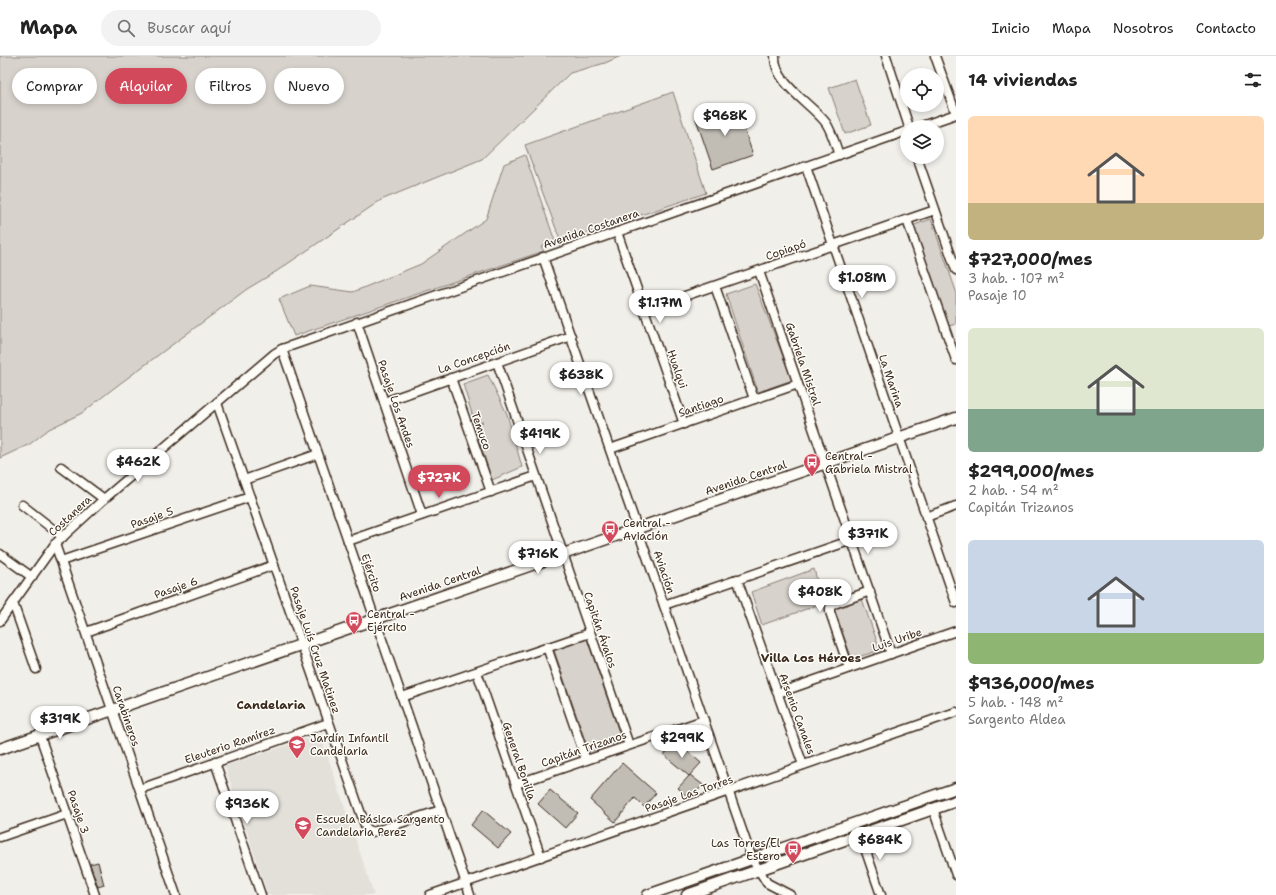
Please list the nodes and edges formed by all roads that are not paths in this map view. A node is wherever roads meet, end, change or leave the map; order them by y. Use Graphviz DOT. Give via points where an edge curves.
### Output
graph roads {
  1 [pos="775,56"];
  2 [pos="886,56"];
  3 [pos="935,56"];
  4 [pos="956,114"];
  5 [pos="907,120"];
  6 [pos="939,120"];
  7 [pos="900,133"];
  8 [pos="838,155"];
  9 [pos="919,164"];
  10 [pos="806,166"];
  11 [pos="935,210"];
  12 [pos="907,220"];
  13 [pos="617,232"];
  14 [pos="833,246"];
  15 [pos="544,258"];
  16 [pos="956,270"];
  17 [pos="759,271"];
  18 [pos="715,286"];
  19 [pos="644,310"];
  20 [pos="357,322"];
  21 [pos="956,331"];
  22 [pos="947,334"];
  23 [pos="571,336"];
  24 [pos="282,349"];
  25 [pos="956,360"];
  26 [pos="497,362"];
  27 [pos="451,378"];
  28 [pos="798,384"];
  29 [pos="754,399"];
  30 [pos="384,402"];
  31 [pos="217,403"];
  32 [pos="956,418"];
  33 [pos="684,424"];
  34 [pos="899,438"];
  35 [pos="610,449"];
  36 [pos="318,454"];
  37 [pos="826,464"];
  38 [pos="61,467"];
  39 [pos="536,476"];
  40 [pos="244,480"];
  41 [pos="490,492"];
  42 [pos="250,497"];
  43 [pos="104,499"];
  44 [pos="22,505"];
  45 [pos="956,506"];
  46 [pos="422,515"];
  47 [pos="926,517"];
  48 [pos="637,529"];
  49 [pos="62,537"];
  50 [pos="852,540"];
  51 [pos="348,541"];
  52 [pos="55,544"];
  53 [pos="0,554"];
  54 [pos="563,555"];
  55 [pos="61,561"];
  56 [pos="274,566"];
  57 [pos="32,577"];
  58 [pos="738,579"];
  59 [pos="870,591"];
  60 [pos="13,603"];
  61 [pos="956,603"];
  62 [pos="664,605"];
  63 [pos="1,619"];
  64 [pos="375,620"];
  65 [pos="956,631"];
  66 [pos="86,632"];
  67 [pos="590,633"];
  68 [pos="302,645"];
  69 [pos="548,647"];
  70 [pos="891,654"];
  71 [pos="849,668"];
  72 [pos="36,669"];
  73 [pos="476,672"];
  74 [pos="778,693"];
  75 [pos="402,697"];
  76 [pos="113,710"];
  77 [pos="956,712"];
  78 [pos="704,720"];
  79 [pos="328,723"];
  80 [pos="40,736"];
  81 [pos="629,745"];
  82 [pos="0,750"];
  83 [pos="586,760"];
  84 [pos="215,762"];
  85 [pos="804,765"];
  86 [pos="516,784"];
  87 [pos="956,788"];
  88 [pos="140,789"];
  89 [pos="729,792"];
  90 [pos="956,801"];
  91 [pos="933,808"];
  92 [pos="441,810"];
  93 [pos="67,814"];
  94 [pos="860,834"];
  95 [pos="0,837"];
  96 [pos="541,857"];
  97 [pos="752,859"];
  98 [pos="759,870"];
  99 [pos="956,875"];
  100 [pos="466,882"];
  101 [pos="704,892"];
  102 [pos="95,895"];
  103 [pos="176,895"];
  104 [pos="261,895"];
  105 [pos="430,895"];
  106 [pos="470,895"];
  107 [pos="648,895"];
  108 [pos="686,895"];
  109 [pos="790,895"];
  110 [pos="881,895"];
  1 -- 8 [label="street" via="776,67 782,78 829,128"];
  2 -- 5 [label="street"];
  3 -- 4 [label="street"];
  4 -- 6 [label="street"];
  7 -- 8 [label="street, Avenida Costanera"];
  8 -- 10 [label="street, Avenida Costanera"];
  9 -- 11 [label="street"];
  10 -- 13 [label="street, Avenida Costanera"];
  10 -- 14 [label="street, La Marina"];
  11 -- 12 [label="street, Copiapó"];
  11 -- 16 [label="street"];
  12 -- 14 [label="street, Copiapó"];
  12 -- 22 [label="street"];
  13 -- 15 [label="street, Avenida Costanera"];
  13 -- 19 [label="street, Hualqui"];
  14 -- 17 [label="street, Copiapó"];
  14 -- 34 [label="street, La Marina"];
  15 -- 20 [label="street, Avenida Costanera"];
  15 -- 23 [label="street, Aviación"];
  17 -- 18 [label="street, Copiapó"];
  17 -- 28 [label="street, Gabriela Mistral"];
  18 -- 19 [label="street, Copiapó"];
  18 -- 29 [label="street"];
  19 -- 33 [label="street, Hualqui"];
  20 -- 24 [label="street, Avenida Costanera"];
  20 -- 30 [label="street, Pasaje Los Andes"];
  21 -- 22 [label="street"];
  22 -- 25 [label="street"];
  23 -- 26 [label="street, La Concepción"];
  23 -- 35 [label="street, Aviación"];
  24 -- 31 [label="street, Costanera"];
  24 -- 36 [label="street, Ejército"];
  26 -- 27 [label="street, La Concepción"];
  26 -- 39 [label="street, Capitán Ávalos"];
  27 -- 30 [label="street, La Concepción"];
  27 -- 41 [label="street, Temuco"];
  28 -- 29 [label="street, Santiago"];
  28 -- 37 [label="street, Gabriela Mistral"];
  29 -- 33 [label="street, Santiago"];
  30 -- 46 [label="street, Pasaje Los Andes"];
  31 -- 40 [label="street, Pasaje Luís Cruz Matinez"];
  31 -- 43 [label="street, Costanera"];
  32 -- 34 [label="street, Avenida Central"];
  33 -- 35 [label="street, Santiago"];
  34 -- 37 [label="street, Avenida Central"];
  34 -- 47 [label="street, La Marina"];
  35 -- 48 [label="street, Aviación"];
  36 -- 40 [label="street"];
  36 -- 51 [label="street, Ejército"];
  37 -- 48 [label="street, Avenida Central"];
  37 -- 50 [label="street, Gabriela Mistral"];
  38 -- 43 [label="street"];
  39 -- 41 [label="street"];
  39 -- 54 [label="street, Capitán Ávalos"];
  40 -- 42 [label="street, Pasaje Luís Cruz Matinez"];
  41 -- 46 [label="street"];
  42 -- 55 [label="street, Pasaje 5"];
  42 -- 56 [label="street, Pasaje Luís Cruz Matinez"];
  43 -- 49 [label="street, Costanera"];
  44 -- 49 [label="street"];
  45 -- 47 [label="street"];
  46 -- 51 [label="street"];
  47 -- 61 [label="street, La Marina"];
  48 -- 54 [label="street, Avenida Central"];
  48 -- 62 [label="street, Aviación"];
  49 -- 52 [label="street, Costanera"];
  50 -- 58 [label="street"];
  50 -- 59 [label="street, Gabriela Mistral"];
  51 -- 64 [label="street, Ejército"];
  52 -- 55 [label="street, Carabineros"];
  52 -- 57 [label="street, Costanera"];
  53 -- 57 [label="street"];
  54 -- 64 [label="street, Avenida Central"];
  54 -- 67 [label="street, Capitán Ávalos"];
  55 -- 66 [label="street, Carabineros"];
  56 -- 66 [label="street, Pasaje 6"];
  56 -- 68 [label="street, Pasaje Luís Cruz Matinez"];
  57 -- 60 [label="street, Costanera"];
  58 -- 62 [label="street"];
  58 -- 74 [label="street, Arsenio Canales"];
  59 -- 70 [label="street, Gabriela Mistral"];
  59 -- 71 [label="street" via="831,605 829,610"];
  60 -- 63 [label="street, Costanera"];
  60 -- 72 [label="street"];
  62 -- 78 [label="street, Aviación"];
  64 -- 68 [label="street, Avenida Central"];
  64 -- 75 [label="street, Ejército"];
  65 -- 70 [label="street, Luis Uribe"];
  66 -- 76 [label="street, Carabineros"];
  67 -- 69 [label="street"];
  67 -- 81 [label="street, Capitán Ávalos"];
  68 -- 76 [label="street, Avenida Central"];
  68 -- 79 [label="street, Pasaje Luís Cruz Matinez"];
  69 -- 73 [label="street"];
  69 -- 83 [label="street"];
  70 -- 71 [label="street, Luis Uribe"];
  71 -- 74 [label="street, Luis Uribe"];
  73 -- 75 [label="street"];
  73 -- 86 [label="street, General Bonilla"];
  74 -- 85 [label="street, Arsenio Canales"];
  75 -- 92 [label="street, Ejército"];
  76 -- 80 [label="street, Avenida Central"];
  76 -- 88 [label="street, Carabineros"];
  77 -- 85 [label="street, Pasaje Las Torres"];
  78 -- 81 [label="street, Capitán Trizanos"];
  78 -- 89 [label="street, Aviación"];
  79 -- 84 [label="street, Eleuterio Ramírez"];
  79 -- 92 [label="street, Pasaje Luís Cruz Matinez" via="364,825 369,831"];
  80 -- 82 [label="street, Avenida Central"];
  80 -- 93 [label="street, Pasaje 3"];
  81 -- 83 [label="street, Capitán Trizanos"];
  83 -- 86 [label="street, Capitán Trizanos"];
  84 -- 88 [label="street, Eleuterio Ramírez"];
  84 -- 104 [label="street"];
  85 -- 89 [label="street, Pasaje Las Torres"];
  86 -- 96 [label="street, General Bonilla"];
  87 -- 97 [label="street"];
  88 -- 103 [label="street, Carabineros"];
  89 -- 96 [label="street, Pasaje Las Torres"];
  89 -- 97 [label="street, Aviación"];
  90 -- 91 [label="street"];
  91 -- 94 [label="street"];
  91 -- 99 [label="street"];
  92 -- 100 [label="street, Ejército"];
  93 -- 95 [label="street"];
  93 -- 102 [label="street, Pasaje 3"];
  94 -- 98 [label="street"];
  94 -- 110 [label="street"];
  96 -- 100 [label="street, Pasaje Las Torres"];
  97 -- 98 [label="street, Aviación"];
  97 -- 107 [label="street"];
  98 -- 101 [label="street"];
  98 -- 109 [label="street, Aviación" via="767,883"];
  100 -- 105 [label="street, Pasaje Las Torres"];
  100 -- 106 [label="street, Ejército"];
  101 -- 108 [label="street"];
}
